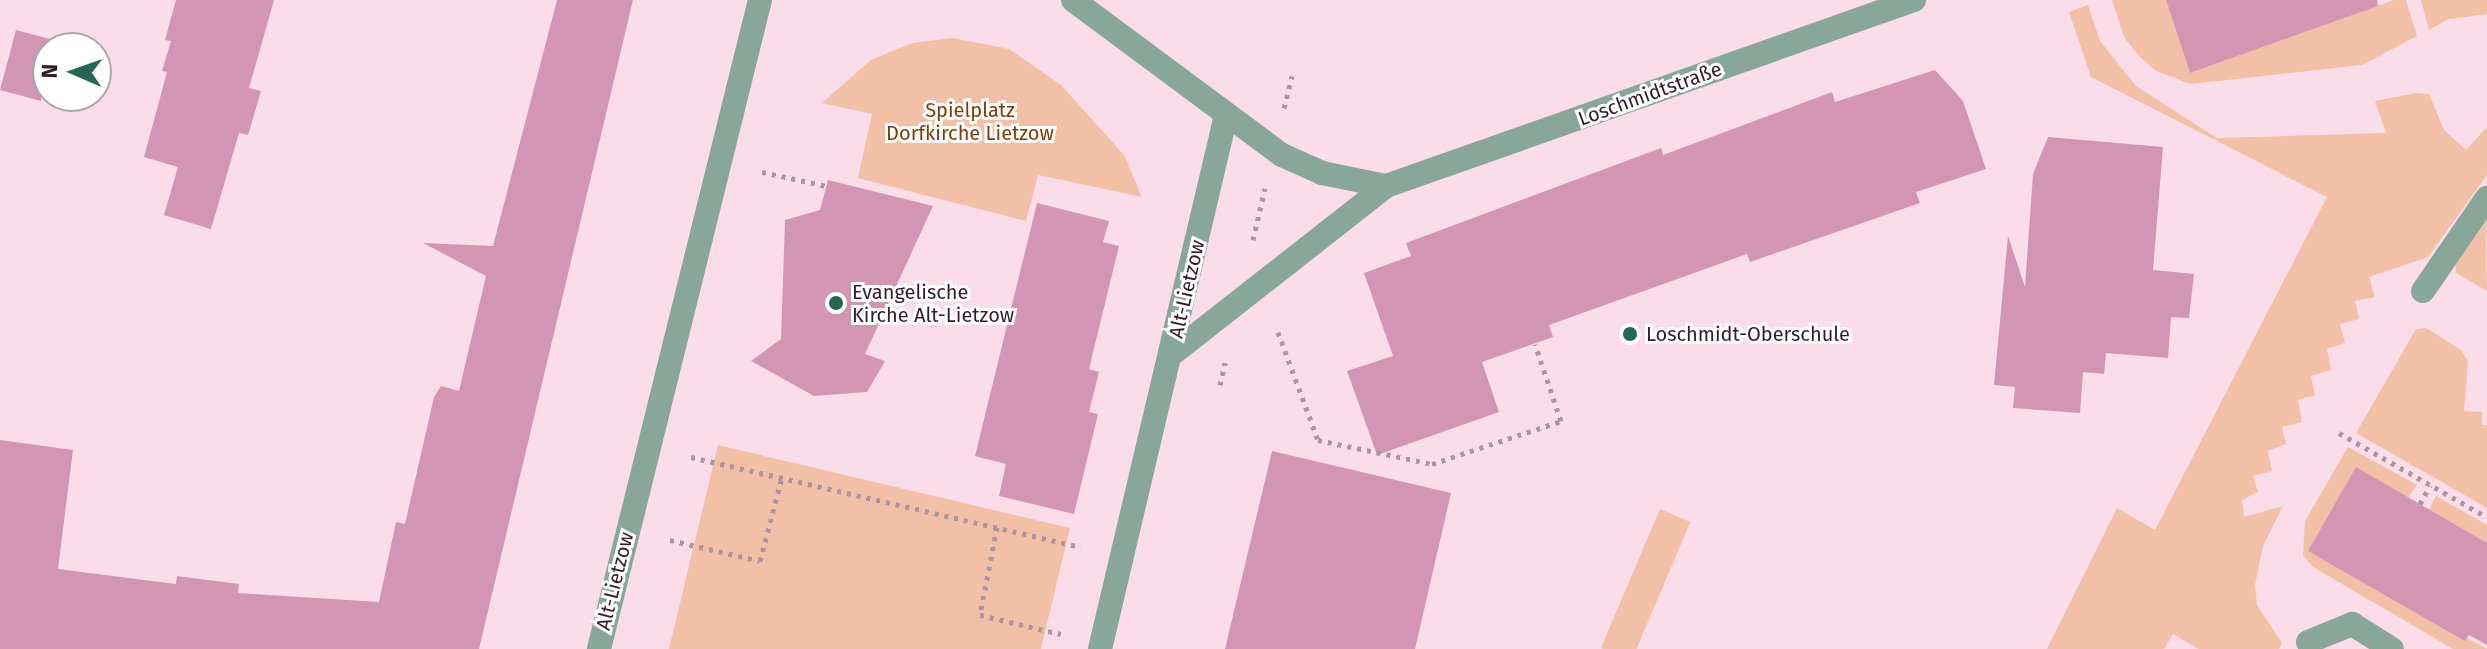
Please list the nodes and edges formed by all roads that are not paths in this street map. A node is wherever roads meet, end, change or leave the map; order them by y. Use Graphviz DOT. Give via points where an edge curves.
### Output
graph roads {
  1 [pos="760,0"];
  2 [pos="1073,0"];
  3 [pos="1914,0"];
  4 [pos="1226,115"];
  5 [pos="1386,186"];
  6 [pos="2487,198"];
  7 [pos="2423,291"];
  8 [pos="1172,354"];
  9 [pos="2301,642"];
  10 [pos="599,649"];
  11 [pos="1100,649"];
  12 [pos="2392,649"];
  1 -- 10 [label="street, Alt-Lietzow"];
  2 -- 4 [label="street"];
  3 -- 5 [label="street, Loschmidtstraße"];
  4 -- 5 [label="street" via="1322,173"];
  4 -- 8 [label="street, Alt-Lietzow"];
  5 -- 8 [label="street, Loschmidtstraße"];
  6 -- 7 [label="street"];
  8 -- 11 [label="street, Alt-Lietzow"];
  9 -- 12 [label="street" via="2352,624"];
}
